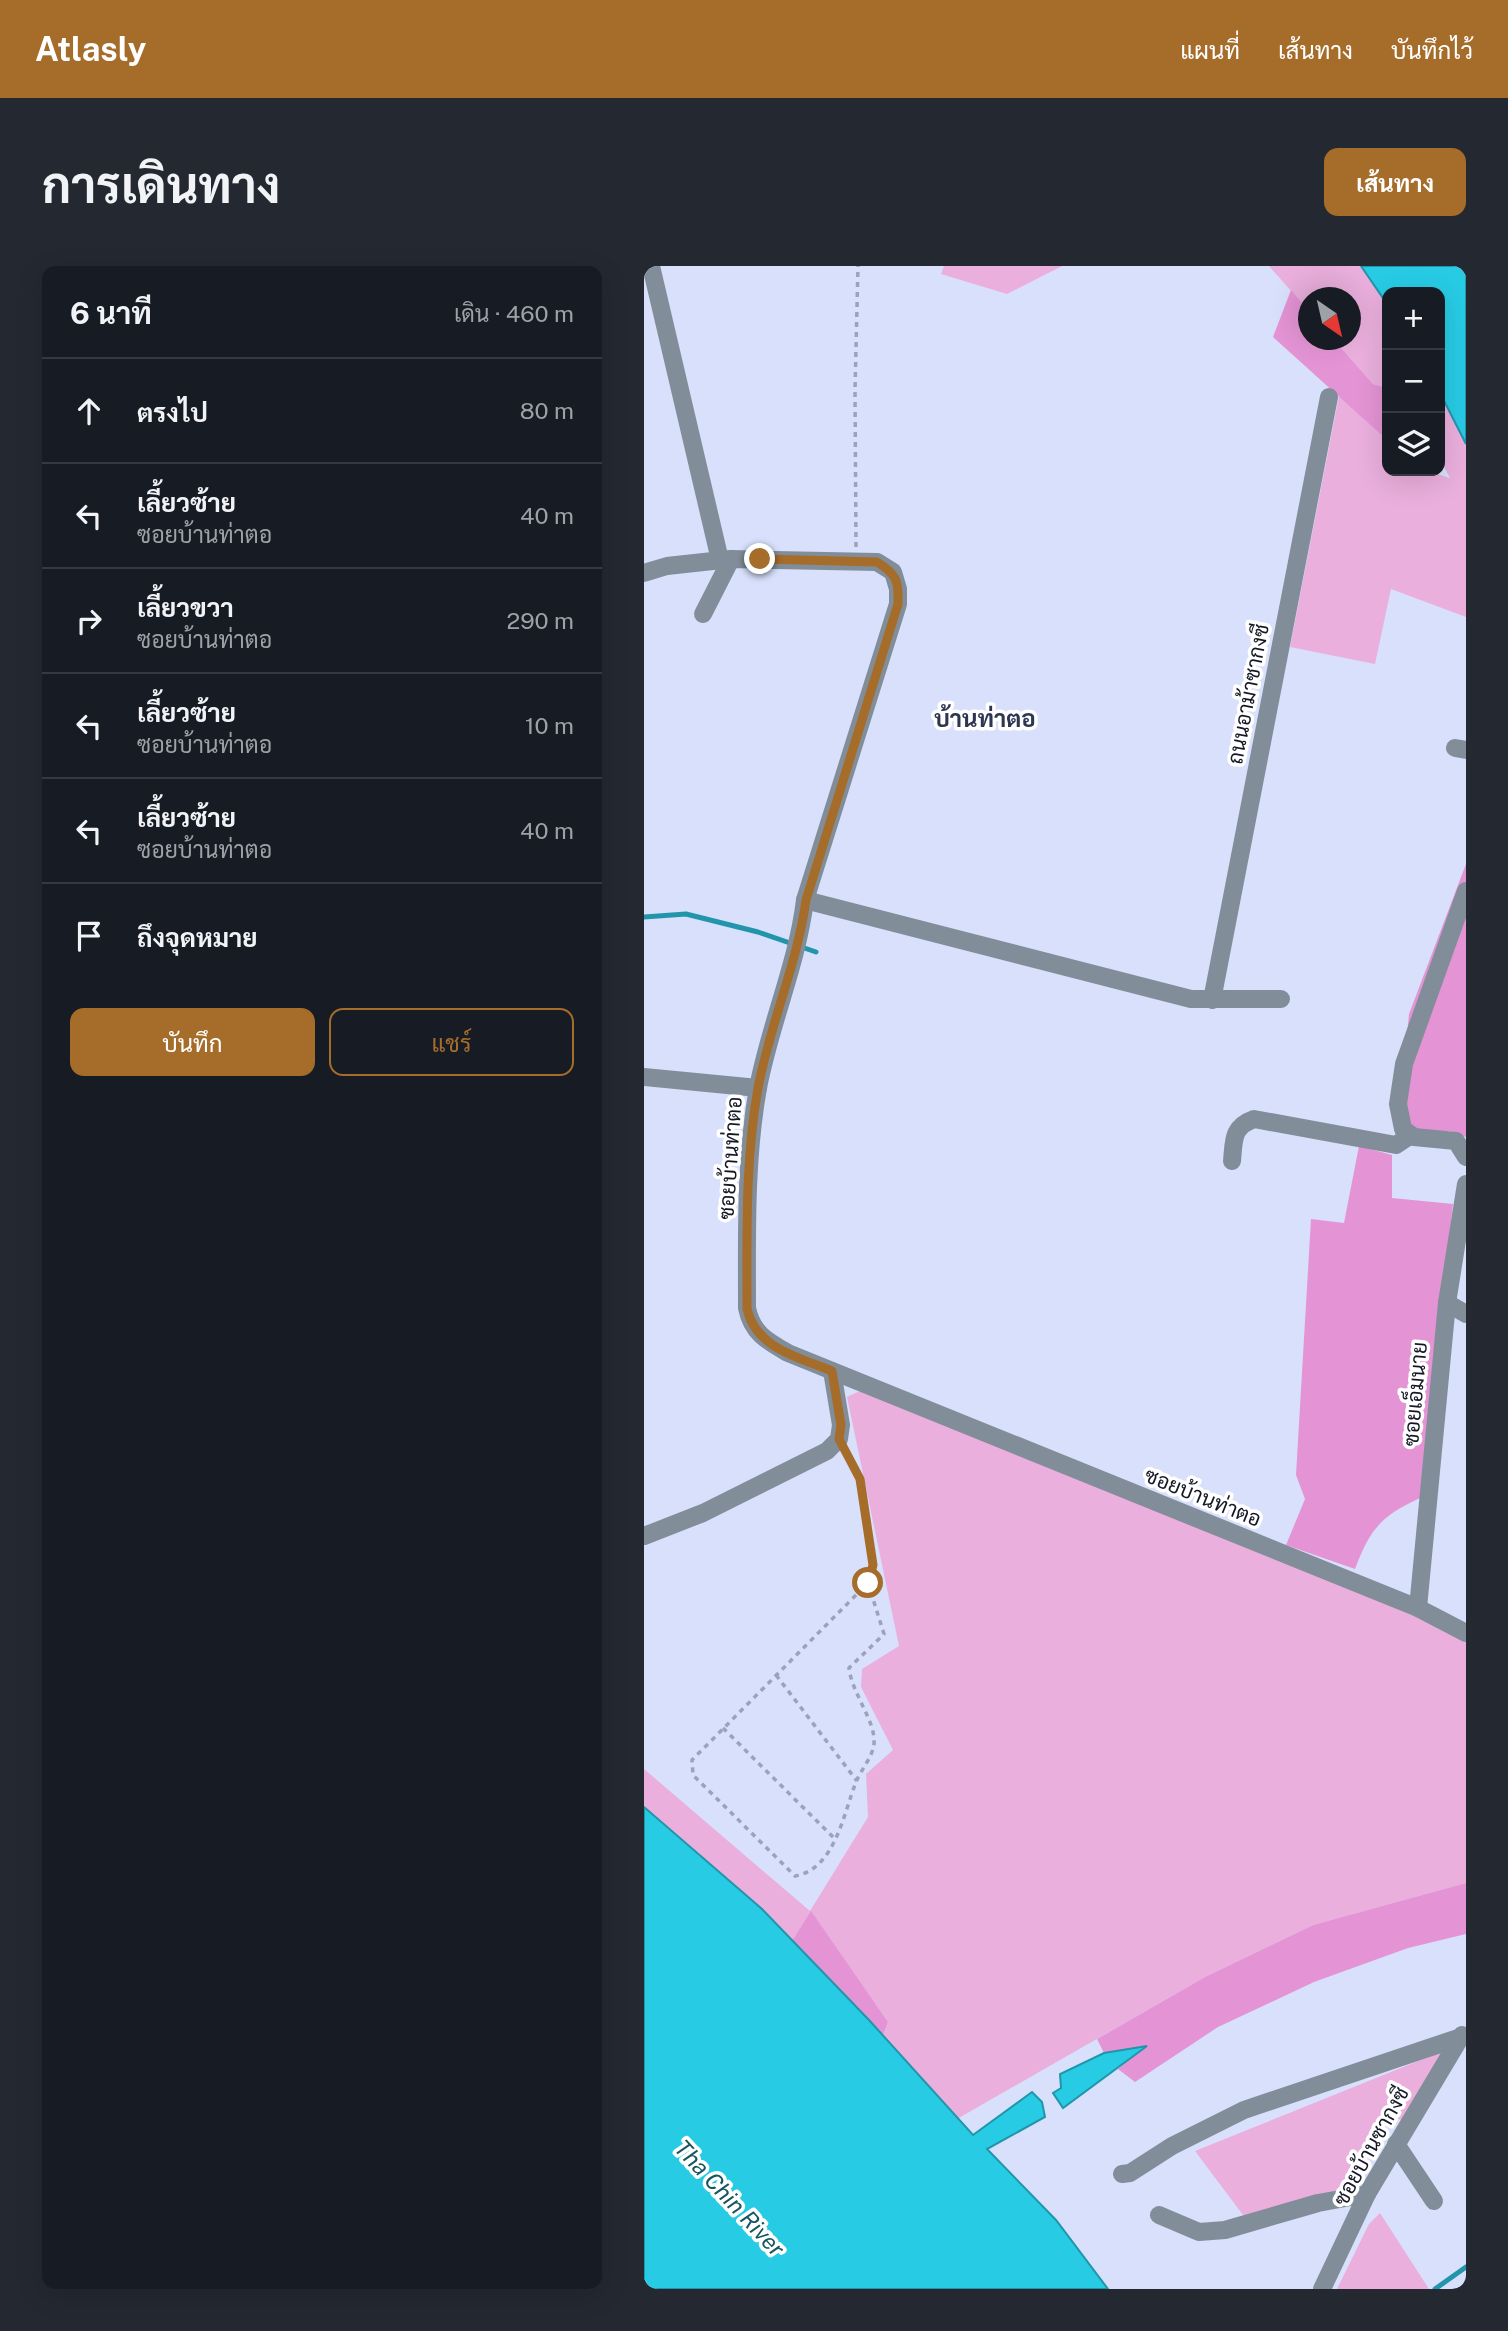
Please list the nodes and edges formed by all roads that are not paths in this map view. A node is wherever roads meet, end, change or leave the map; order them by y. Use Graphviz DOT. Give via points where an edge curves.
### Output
graph roads {
  1 [pos="651,266"];
  2 [pos="1329,397"];
  3 [pos="725,560"];
  4 [pos="644,573"];
  5 [pos="702,614"];
  6 [pos="1466,891"];
  7 [pos="806,900"];
  8 [pos="1281,999"];
  9 [pos="1212,1000"];
  10 [pos="644,1077"];
  11 [pos="758,1088"];
  12 [pos="1411,1135"];
  13 [pos="1466,1157"];
  14 [pos="1232,1161"];
  15 [pos="1466,1184"];
  16 [pos="1466,1216"];
  17 [pos="1455,1308"];
  18 [pos="832,1371"];
  19 [pos="644,1536"];
  20 [pos="1418,1608"];
  21 [pos="1466,1633"];
  22 [pos="1463,2033"];
  23 [pos="1396,2144"];
  24 [pos="1122,2174"];
  25 [pos="1367,2194"];
  26 [pos="1434,2201"];
  27 [pos="1159,2215"];
  28 [pos="1322,2289"];
  1 -- 3 [label="street"];
  2 -- 9 [label="street, ถนนอาม้าซากงซี"];
  3 -- 4 [label="street, ซอยบ้านท่าตอ"];
  3 -- 5 [label="street"];
  3 -- 7 [label="street, ซอยบ้านท่าตอ" via="877,562 893,572 898,589 898,604"];
  6 -- 12 [label="street" via="1404,1064 1398,1104 1403,1129"];
  7 -- 9 [label="street" via="1191,999"];
  7 -- 11 [label="street, ซอยบ้านท่าตอ" via="800,941"];
  8 -- 9 [label="street"];
  10 -- 11 [label="street"];
  11 -- 18 [label="street, ซอยบ้านท่าตอ" via="747,1207 750,1323 762,1338"];
  12 -- 13 [label="street" via="1456,1141"];
  12 -- 14 [label="street" via="1396,1145 1254,1119 1235,1132"];
  15 -- 17 [label="street, ซอยเอ็มนาย"];
  16 -- 17 [label="street"];
  17 -- 20 [label="street, ซอยเอ็มนาย"];
  18 -- 19 [label="street" via="841,1425 839,1439 827,1451 703,1513"];
  18 -- 20 [label="street, ซอยบ้านท่าตอ"];
  20 -- 21 [label="street, ซอยบ้านท่าตอ"];
  22 -- 23 [label="street, ซอยบ้านซากงซี"];
  22 -- 24 [label="street" via="1244,2109"];
  23 -- 25 [label="street, ซอยบ้านซากงซี"];
  23 -- 26 [label="street"];
  25 -- 27 [label="street" via="1225,2230 1199,2231"];
  25 -- 28 [label="street, ซอยบ้านซากงซี"];
}
